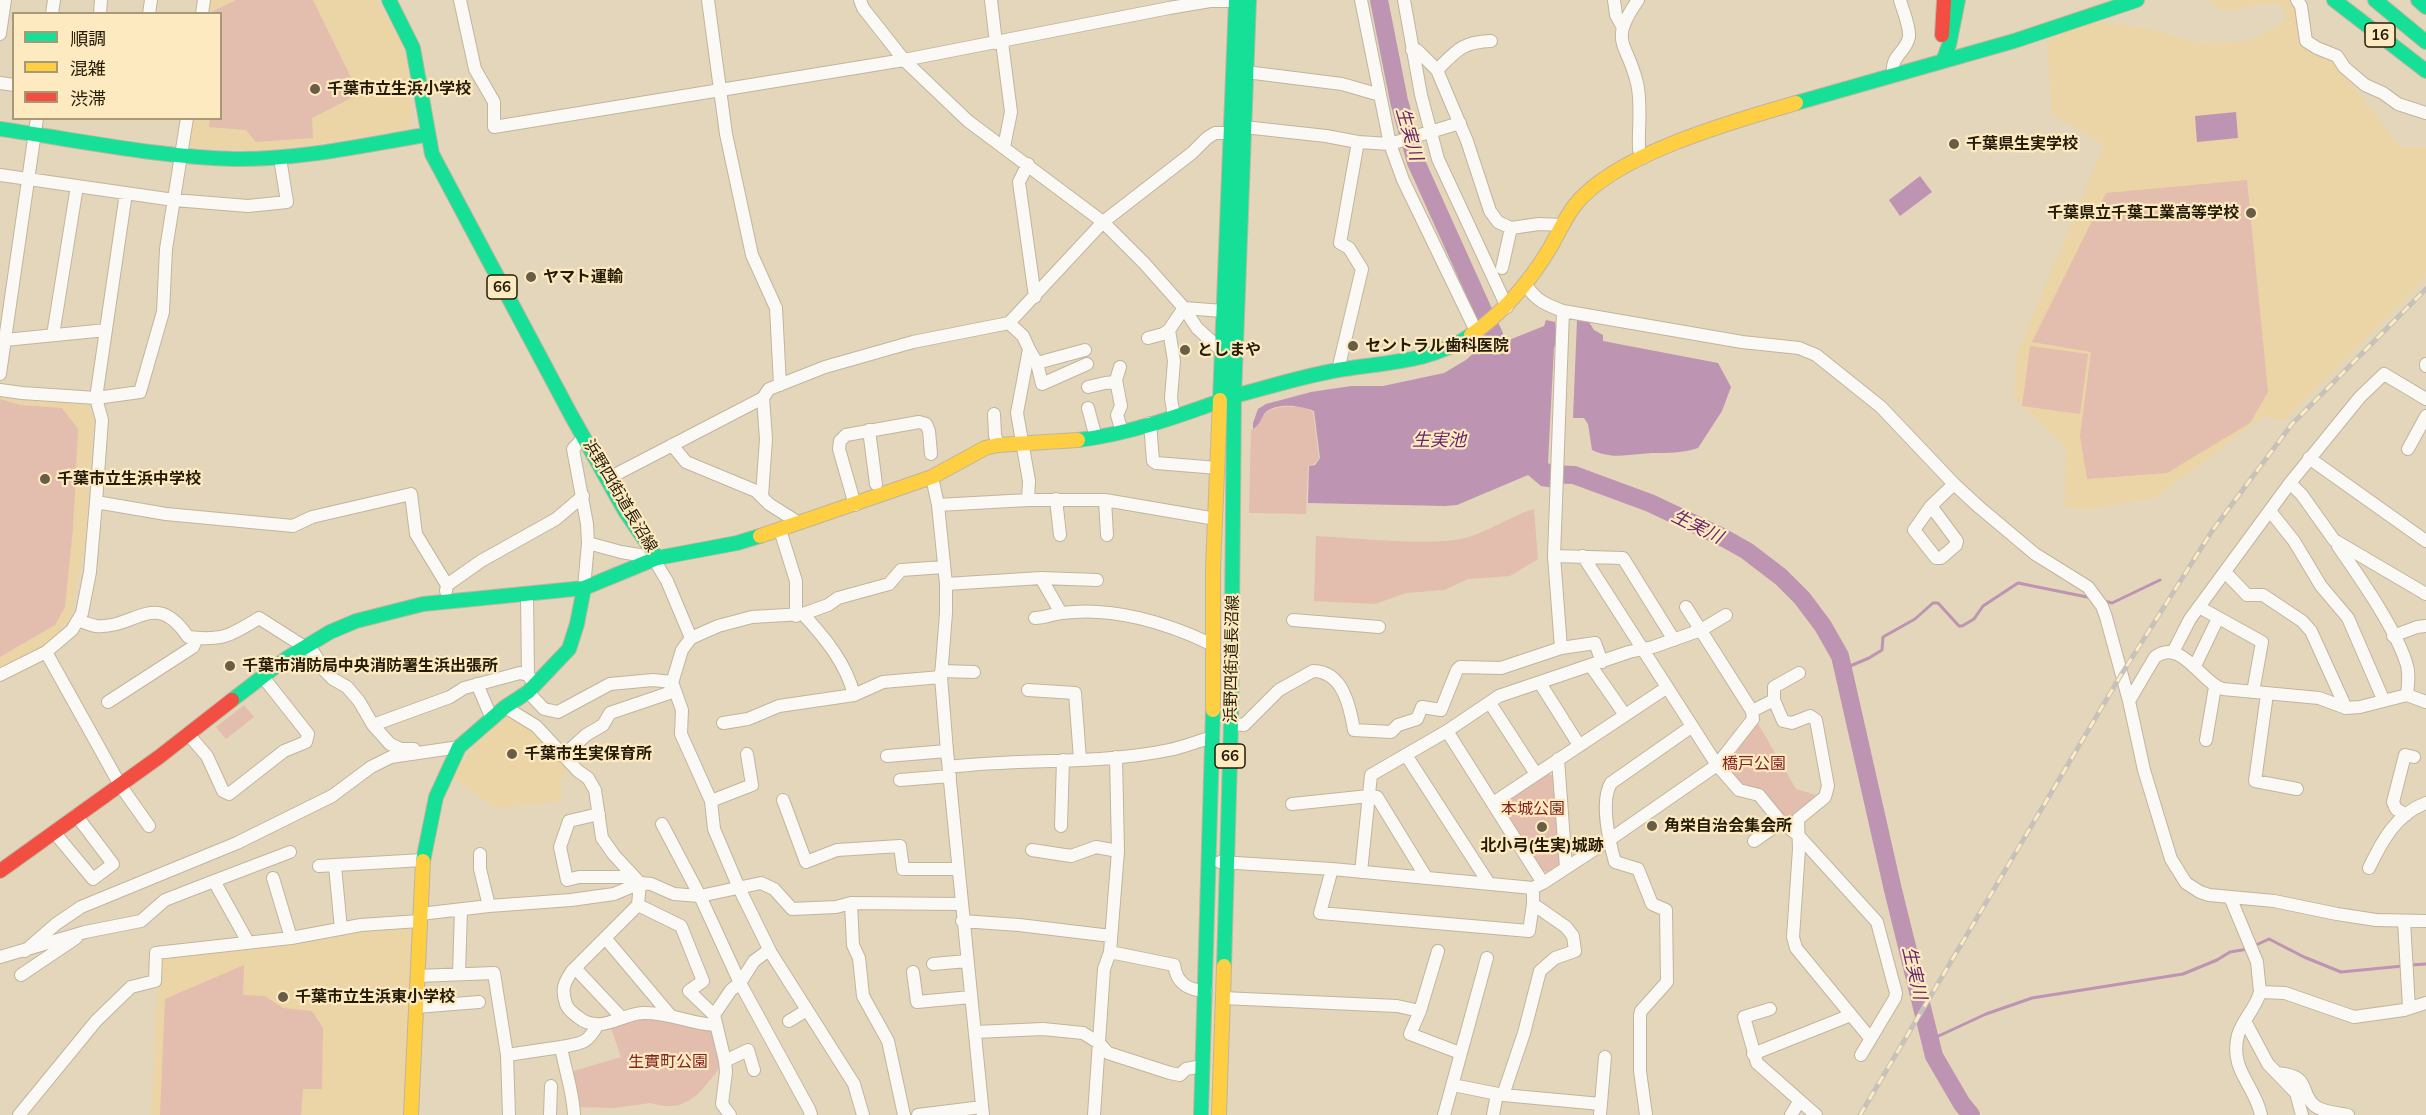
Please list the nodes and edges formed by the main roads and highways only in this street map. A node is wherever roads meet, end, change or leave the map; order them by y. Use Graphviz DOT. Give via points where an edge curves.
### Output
graph roads {
  1 [pos="389,0"];
  2 [pos="1240,0"];
  3 [pos="1944,0"];
  4 [pos="1958,0"];
  5 [pos="2137,0"];
  6 [pos="2334,0"];
  7 [pos="2347,0"];
  8 [pos="2375,0"];
  9 [pos="2395,0"];
  10 [pos="2418,0"];
  11 [pos="2426,7"];
  12 [pos="2364,23"];
  13 [pos="2426,28"];
  14 [pos="2387,31"];
  15 [pos="2426,42"];
  16 [pos="1943,61"];
  17 [pos="2424,64"];
  18 [pos="0,129"];
  19 [pos="1238,130"];
  20 [pos="425,135"];
  21 [pos="1227,398"];
  22 [pos="657,558"];
  23 [pos="584,588"];
  24 [pos="0,871"];
  25 [pos="411,1115"];
  26 [pos="1201,1115"];
  27 [pos="1219,1115"];
  1 -- 20 [label="main road, 浜野四街道長沼線 / 66" via="416,57"];
  2 -- 19 [label="main road"];
  2 -- 19 [label="main road" via="1246,72"];
  3 -- 16 [label="main road"];
  4 -- 16 [label="main road"];
  5 -- 16 [label="main road"];
  6 -- 12 [label="main road, 16"];
  7 -- 14 [label="main road, 16"];
  8 -- 15 [label="main road"];
  9 -- 13 [label="main road"];
  10 -- 11 [label="main road"];
  12 -- 14 [label="main road"];
  12 -- 17 [label="main road, 16"];
  14 -- 17 [label="main road, 16"];
  16 -- 21 [label="main road" via="1740,118 1701,132 1614,174 1585,194 1570,212 1526,285 1507,307 1446,349 1411,362 1338,370"];
  18 -- 20 [label="main road" via="235,159 280,158"];
  19 -- 21 [label="main road"];
  19 -- 21 [label="main road" via="1221,350"];
  20 -- 22 [label="main road, 浜野四街道長沼線 / 66" via="571,415"];
  21 -- 22 [label="main road, 浜野四街道長沼線" via="1096,438 985,448 932,477 855,505 737,543"];
  21 -- 26 [label="main road, 浜野四街道長沼線 / 66" via="1216,519"];
  21 -- 27 [label="main road, 浜野四街道長沼線 / 66" via="1231,724"];
  22 -- 23 [label="main road"];
  23 -- 24 [label="main road" via="444,601 356,621 306,646"];
  23 -- 25 [label="main road" via="569,649 553,669 530,684 459,747 436,797 423,860"];
}
